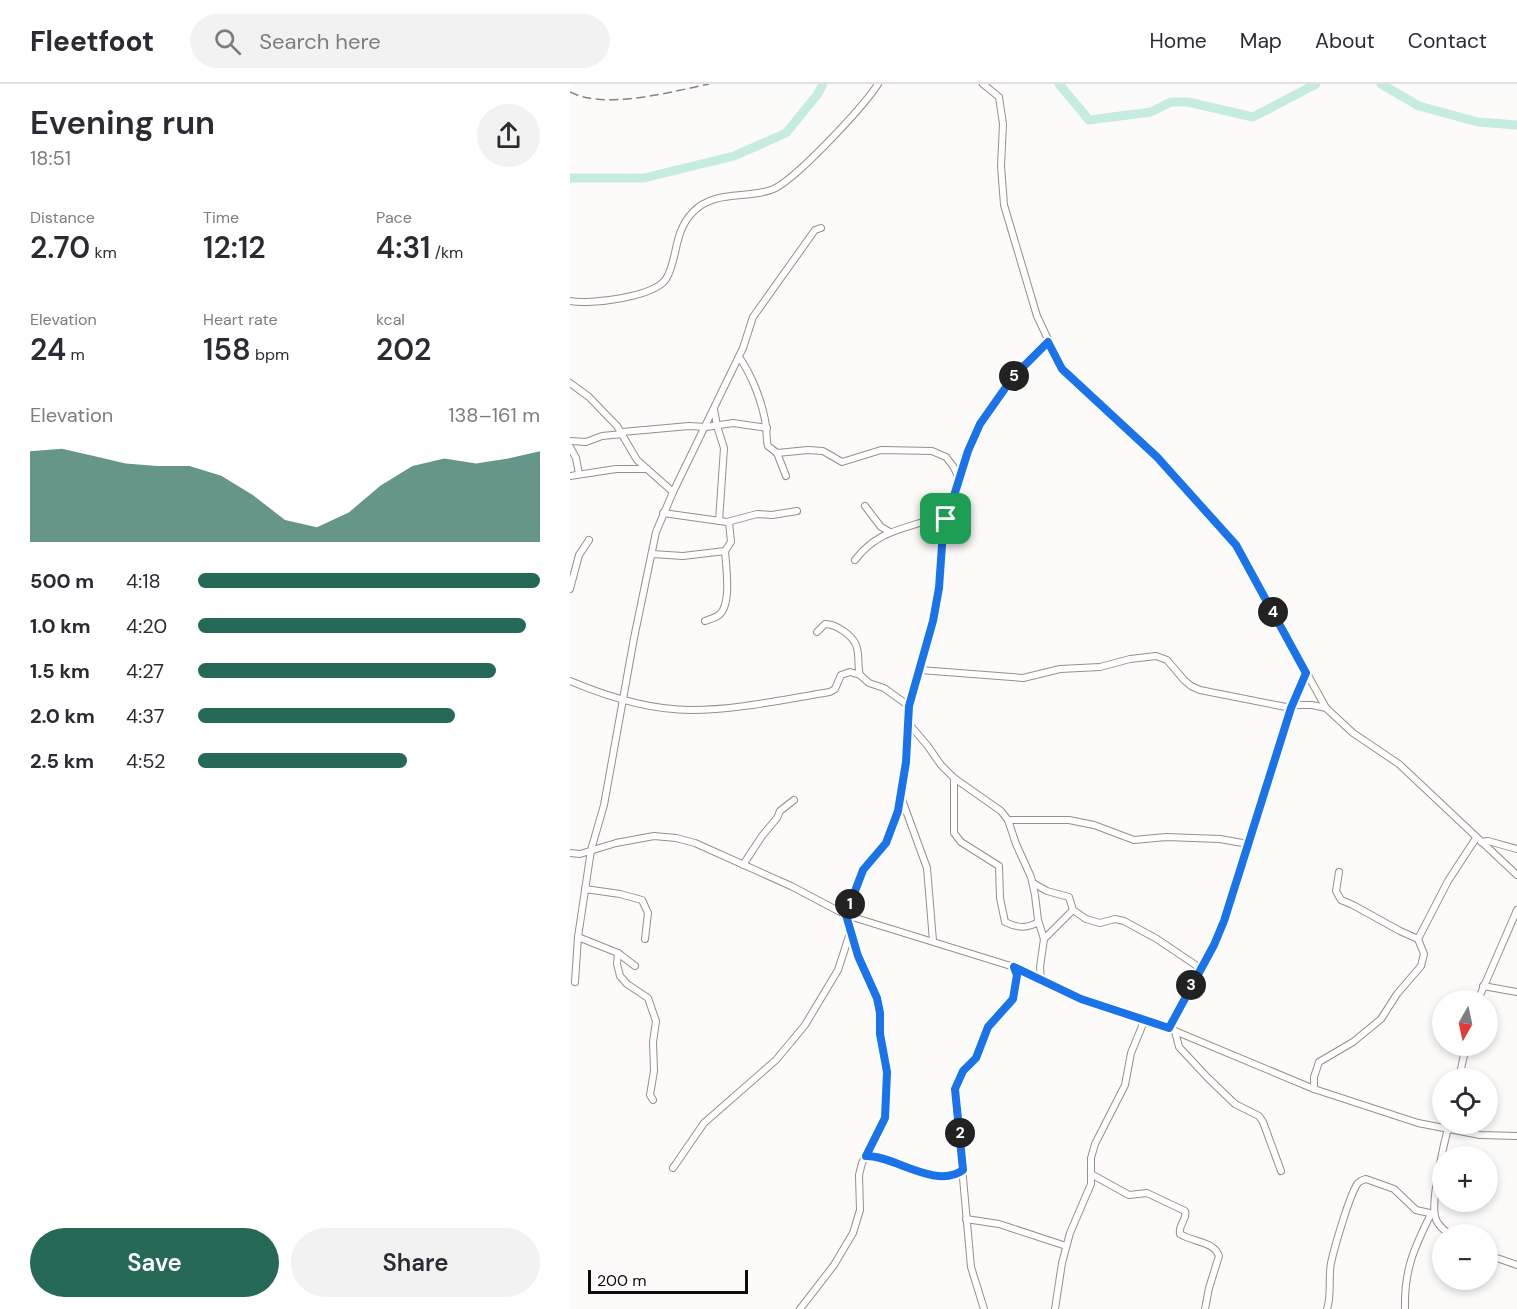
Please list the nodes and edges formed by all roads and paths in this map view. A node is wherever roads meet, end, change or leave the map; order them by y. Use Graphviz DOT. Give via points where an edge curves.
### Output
graph roads {
  1 [pos="878,84"];
  2 [pos="983,84"];
  3 [pos="821,228"];
  4 [pos="570,301"];
  5 [pos="1048,342"];
  6 [pos="739,357"];
  7 [pos="570,383"];
  8 [pos="714,409"];
  9 [pos="717,426"];
  10 [pos="706,427"];
  11 [pos="767,428"];
  12 [pos="622,433"];
  13 [pos="570,441"];
  14 [pos="570,447"];
  15 [pos="631,451"];
  16 [pos="777,453"];
  17 [pos="627,469"];
  18 [pos="647,469"];
  19 [pos="579,474"];
  20 [pos="570,476"];
  21 [pos="786,476"];
  22 [pos="959,478"];
  23 [pos="673,492"];
  24 [pos="865,506"];
  25 [pos="949,509"];
  26 [pos="797,511"];
  27 [pos="663,513"];
  28 [pos="719,520"];
  29 [pos="924,521"];
  30 [pos="729,522"];
  31 [pos="890,532"];
  32 [pos="589,540"];
  33 [pos="943,542"];
  34 [pos="725,551"];
  35 [pos="652,555"];
  36 [pos="855,560"];
  37 [pos="570,590"];
  38 [pos="705,621"];
  39 [pos="817,632"];
  40 [pos="920,670"];
  41 [pos="1306,673"];
  42 [pos="860,675"];
  43 [pos="570,681"];
  44 [pos="623,700"];
  45 [pos="909,706"];
  46 [pos="1291,707"];
  47 [pos="1326,708"];
  48 [pos="908,723"];
  49 [pos="954,778"];
  50 [pos="900,796"];
  51 [pos="794,800"];
  52 [pos="1008,820"];
  53 [pos="1478,840"];
  54 [pos="1248,844"];
  55 [pos="1517,849"];
  56 [pos="591,850"];
  57 [pos="570,853"];
  58 [pos="743,865"];
  59 [pos="1339,872"];
  60 [pos="1517,875"];
  61 [pos="1033,883"];
  62 [pos="585,889"];
  63 [pos="1073,910"];
  64 [pos="1517,910"];
  65 [pos="846,915"];
  66 [pos="1038,922"];
  67 [pos="850,930"];
  68 [pos="578,937"];
  69 [pos="645,939"];
  70 [pos="1044,939"];
  71 [pos="1418,939"];
  72 [pos="933,941"];
  73 [pos="618,953"];
  74 [pos="635,966"];
  75 [pos="1014,967"];
  76 [pos="1040,967"];
  77 [pos="1200,968"];
  78 [pos="573,971"];
  79 [pos="1029,975"];
  80 [pos="1041,981"];
  81 [pos="575,982"];
  82 [pos="1484,986"];
  83 [pos="1482,990"];
  84 [pos="1517,992"];
  85 [pos="1145,1019"];
  86 [pos="1172,1029"];
  87 [pos="1314,1089"];
  88 [pos="653,1100"];
  89 [pos="1432,1124"];
  90 [pos="1446,1134"];
  91 [pos="1476,1134"];
  92 [pos="1517,1136"];
  93 [pos="869,1149"];
  94 [pos="866,1156"];
  95 [pos="874,1156"];
  96 [pos="673,1168"];
  97 [pos="963,1170"];
  98 [pos="1281,1171"];
  99 [pos="1091,1174"];
  100 [pos="948,1176"];
  101 [pos="963,1185"];
  102 [pos="1433,1214"];
  103 [pos="966,1219"];
  104 [pos="1439,1224"];
  105 [pos="1066,1246"];
  106 [pos="1498,1258"];
  107 [pos="1517,1265"];
  108 [pos="800,1309"];
  109 [pos="984,1309"];
  110 [pos="1055,1309"];
  111 [pos="1205,1309"];
  112 [pos="1327,1309"];
  113 [pos="1405,1309"];
  1 -- 4 [label="street" via="798,172 772,190 714,198 693,211 679,235 662,283 606,302"];
  2 -- 5 [label="street" via="999,97 1005,205"];
  3 -- 6 [label="street" via="815,230 753,317"];
  5 -- 22 [label="street" via="1013,377 980,424"];
  5 -- 41 [label="street" via="1062,369 1157,457 1236,545"];
  6 -- 8 [label="street"];
  6 -- 11 [label="street" via="751,379"];
  7 -- 12 [label="street" via="589,397"];
  8 -- 9 [label="street"];
  8 -- 10 [label="street"];
  9 -- 10 [label="street"];
  9 -- 11 [label="street" via="733,423"];
  9 -- 28 [label="street" via="724,448"];
  10 -- 12 [label="street"];
  10 -- 23 [label="street"];
  11 -- 16 [label="street" via="768,446"];
  12 -- 13 [label="street" via="586,442"];
  12 -- 15 [label="street"];
  14 -- 19 [label="street"];
  15 -- 17 [label="street"];
  15 -- 18 [label="street"];
  16 -- 21 [label="street"];
  16 -- 22 [label="street" via="823,451 842,462 881,450 932,451 946,457"];
  17 -- 18 [label="street"];
  17 -- 19 [label="street"];
  18 -- 23 [label="street"];
  19 -- 20 [label="street"];
  22 -- 25 [label="street"];
  23 -- 27 [label="street"];
  24 -- 31 [label="street"];
  25 -- 29 [label="street"];
  25 -- 33 [label="street"];
  26 -- 30 [label="street" via="757,514"];
  27 -- 28 [label="street"];
  27 -- 35 [label="street"];
  28 -- 30 [label="street"];
  29 -- 31 [label="street"];
  29 -- 33 [label="street"];
  30 -- 34 [label="street" via="730,542"];
  31 -- 36 [label="street"];
  32 -- 37 [label="street" via="579,555"];
  33 -- 40 [label="street" via="933,621"];
  34 -- 35 [label="street"];
  34 -- 38 [label="street" via="724,609"];
  35 -- 44 [label="street"];
  39 -- 42 [label="street" via="830,624 852,639 857,647"];
  40 -- 45 [label="street"];
  40 -- 46 [label="street" via="1023,678 1059,669 1100,667 1156,656 1167,660 1184,680 1200,690"];
  41 -- 46 [label="street"];
  41 -- 47 [label="street"];
  42 -- 44 [label="street" via="841,675 830,692 714,709 675,709"];
  42 -- 45 [label="street"];
  43 -- 44 [label="street"];
  44 -- 56 [label="street" via="604,805"];
  45 -- 48 [label="street"];
  46 -- 47 [label="street"];
  46 -- 54 [label="street"];
  47 -- 53 [label="street" via="1353,734 1399,764"];
  48 -- 49 [label="street"];
  48 -- 50 [label="street"];
  49 -- 52 [label="street"];
  49 -- 66 [label="street" via="954,833 999,866 1005,922 1025,927"];
  50 -- 65 [label="street" via="886,843 863,870"];
  50 -- 72 [label="street" via="927,868"];
  51 -- 58 [label="street" via="780,811"];
  52 -- 54 [label="street" via="1069,820 1134,840 1166,837"];
  52 -- 61 [label="street"];
  53 -- 55 [label="street"];
  53 -- 60 [label="street"];
  53 -- 71 [label="street" via="1448,881"];
  54 -- 77 [label="street" via="1224,921"];
  56 -- 57 [label="street"];
  56 -- 58 [label="street" via="667,836 695,843"];
  56 -- 62 [label="street"];
  58 -- 65 [label="street"];
  59 -- 71 [label="street" via="1338,898"];
  61 -- 63 [label="street" via="1069,897"];
  61 -- 66 [label="street"];
  62 -- 68 [label="street"];
  62 -- 69 [label="street" via="642,900 648,913"];
  63 -- 70 [label="street"];
  63 -- 77 [label="street" via="1092,922 1124,921"];
  64 -- 82 [label="street"];
  65 -- 67 [label="street"];
  65 -- 72 [label="street"];
  66 -- 70 [label="street"];
  67 -- 93 [label="street" via="877,998 887,1072 885,1118"];
  67 -- 96 [label="street" via="838,970 805,1025 776,1060 704,1123"];
  68 -- 73 [label="street"];
  68 -- 78 [label="street"];
  70 -- 76 [label="street"];
  71 -- 87 [label="street" via="1424,954 1421,966 1382,1019 1319,1062"];
  72 -- 75 [label="street"];
  73 -- 74 [label="street"];
  73 -- 88 [label="street" via="620,976 648,998 655,1014 650,1095"];
  75 -- 79 [label="street"];
  75 -- 97 [label="street" via="1017,975 1013,999 988,1027 976,1058 963,1071 955,1089"];
  76 -- 79 [label="street"];
  76 -- 80 [label="street"];
  77 -- 86 [label="street"];
  78 -- 81 [label="street"];
  79 -- 80 [label="street"];
  80 -- 85 [label="street" via="1081,999"];
  82 -- 83 [label="street"];
  82 -- 84 [label="street"];
  85 -- 86 [label="street"];
  85 -- 99 [label="street" via="1131,1053 1125,1084 1095,1144"];
  86 -- 87 [label="street"];
  86 -- 98 [label="street" via="1179,1047 1207,1077 1234,1104 1259,1116"];
  87 -- 89 [label="street"];
  90 -- 102 [label="street"];
  91 -- 92 [label="street"];
  93 -- 94 [label="street"];
  93 -- 95 [label="street"];
  94 -- 95 [label="street"];
  94 -- 108 [label="street" via="859,1175 860,1210 853,1233"];
  95 -- 100 [label="street" via="917,1172"];
  97 -- 100 [label="street"];
  97 -- 101 [label="street"];
  99 -- 105 [label="street" via="1088,1192"];
  99 -- 111 [label="street" via="1129,1195 1147,1193 1185,1211 1180,1234 1213,1247 1219,1256"];
  100 -- 101 [label="street"];
  101 -- 103 [label="street"];
  102 -- 104 [label="street"];
  102 -- 112 [label="street" via="1416,1210 1394,1189 1370,1180 1359,1182 1333,1254"];
  102 -- 113 [label="street" via="1410,1262"];
  103 -- 105 [label="street" via="999,1224"];
  103 -- 109 [label="street" via="971,1267"];
  105 -- 110 [label="street"];
  106 -- 107 [label="street"];
}
